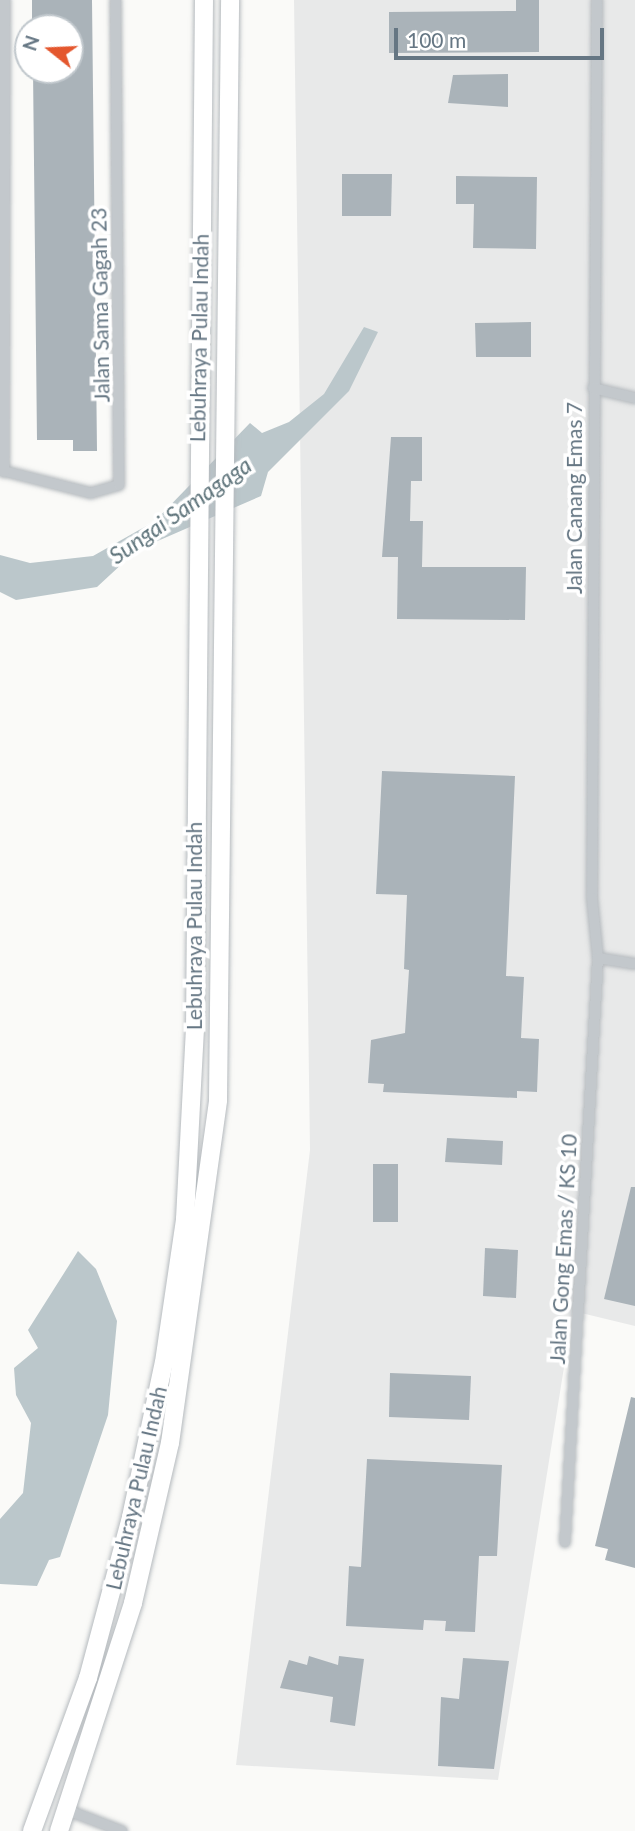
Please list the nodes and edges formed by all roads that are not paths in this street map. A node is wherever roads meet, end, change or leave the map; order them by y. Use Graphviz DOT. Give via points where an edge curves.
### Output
graph roads {
  1 [pos="116,0"];
  2 [pos="204,0"];
  3 [pos="230,0"];
  4 [pos="597,0"];
  5 [pos="3,5"];
  6 [pos="3,125"];
  7 [pos="3,241"];
  8 [pos="3,348"];
  9 [pos="593,388"];
  10 [pos="635,398"];
  11 [pos="2,471"];
  12 [pos="598,958"];
  13 [pos="635,964"];
  14 [pos="565,1542"];
  15 [pos="67,1810"];
  16 [pos="32,1831"];
  17 [pos="59,1831"];
  18 [pos="122,1831"];
  1 -- 11 [label="street, Jalan Sama Gagah 23" via="119,485 91,493"];
  2 -- 16 [label="main road, Lebuhraya Pulau Indah" via="191,1132 173,1308 149,1442 111,1594"];
  3 -- 15 [label="main road, Lebuhraya Pulau Indah" via="217,768 218,1100 201,1252 170,1443 133,1603"];
  4 -- 9 [label="street, Jalan Canang Emas 7"];
  5 -- 6 [label="street"];
  6 -- 7 [label="street"];
  7 -- 8 [label="street"];
  8 -- 11 [label="street"];
  9 -- 10 [label="street"];
  9 -- 12 [label="street, Jalan Canang Emas 7" via="592,898"];
  12 -- 13 [label="street"];
  12 -- 14 [label="street, Jalan Gong Emas / KS 10"];
  15 -- 17 [label="main road, Lebuhraya Pulau Indah"];
  15 -- 18 [label="street"];
}
